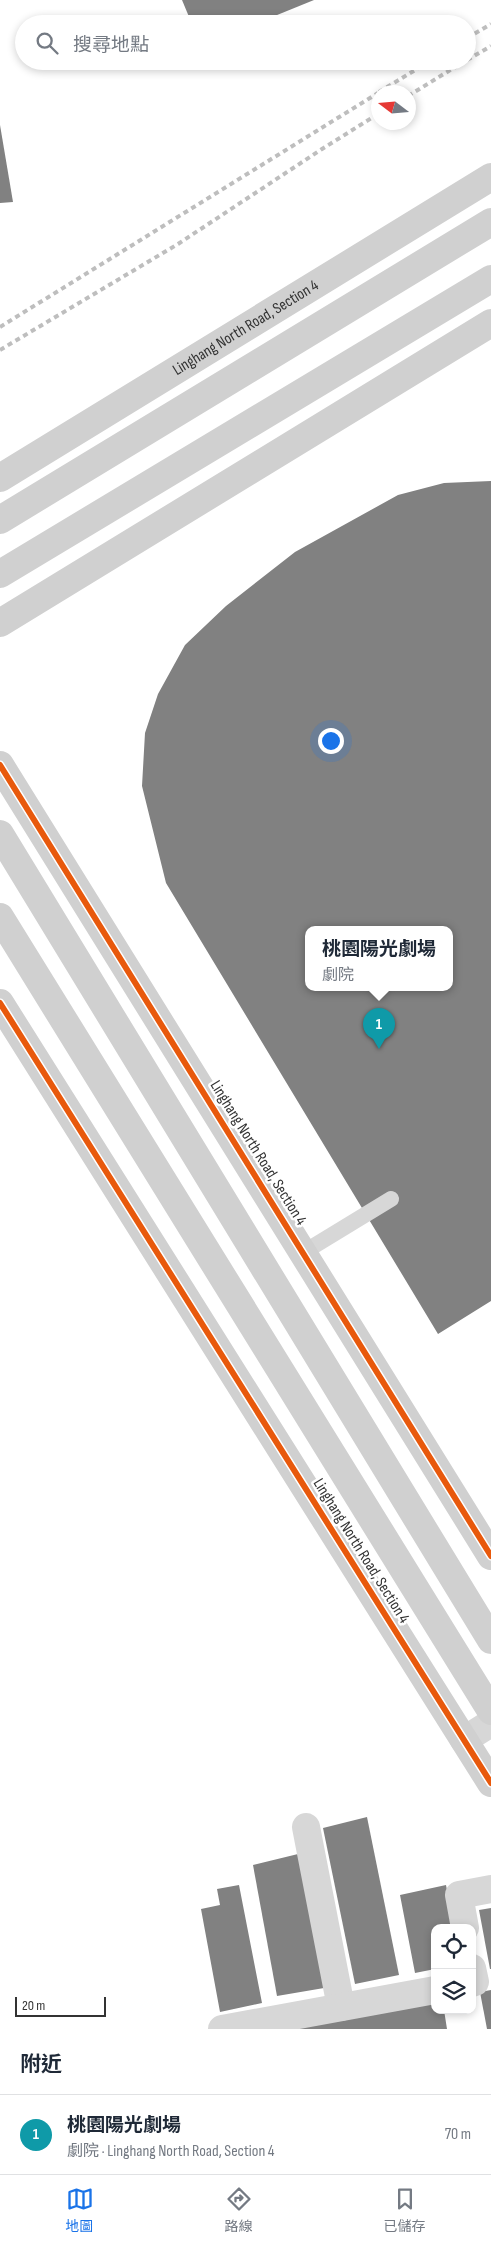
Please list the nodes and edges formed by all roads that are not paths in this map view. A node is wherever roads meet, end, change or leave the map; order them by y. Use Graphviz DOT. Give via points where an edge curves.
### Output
graph roads {
  1 [pos="491,177"];
  2 [pos="491,222"];
  3 [pos="491,279"];
  4 [pos="491,323"];
  5 [pos="0,478"];
  6 [pos="0,520"];
  7 [pos="0,574"];
  8 [pos="0,623"];
  9 [pos="0,765"];
  10 [pos="0,834"];
  11 [pos="0,917"];
  12 [pos="0,1003"];
  13 [pos="390,1199"];
  14 [pos="304,1252"];
  15 [pos="491,1556"];
  16 [pos="491,1640"];
  17 [pos="491,1710"];
  18 [pos="491,1723"];
  19 [pos="464,1740"];
  20 [pos="491,1783"];
  21 [pos="306,1827"];
  22 [pos="491,1889"];
  23 [pos="464,1924"];
  24 [pos="431,1991"];
  25 [pos="341,2007"];
  26 [pos="222,2029"];
  1 -- 5 [label="main road, Linghang North Road, Section 4"];
  2 -- 6 [label="main road"];
  3 -- 7 [label="main road"];
  4 -- 8 [label="main road"];
  9 -- 14 [label="main road, Linghang North Road, Section 4"];
  10 -- 16 [label="main road"];
  11 -- 17 [label="main road, Linghang North Road, Section 4"];
  12 -- 19 [label="main road, Linghang North Road, Section 4"];
  13 -- 14 [label="lane"];
  14 -- 15 [label="main road, Linghang North Road, Section 4"];
  18 -- 19 [label="street"];
  19 -- 20 [label="main road, Linghang North Road, Section 4"];
  21 -- 25 [label="street"];
  22 -- 23 [label="street" via="459,1895"];
  24 -- 25 [label="street"];
  25 -- 26 [label="street"];
}
